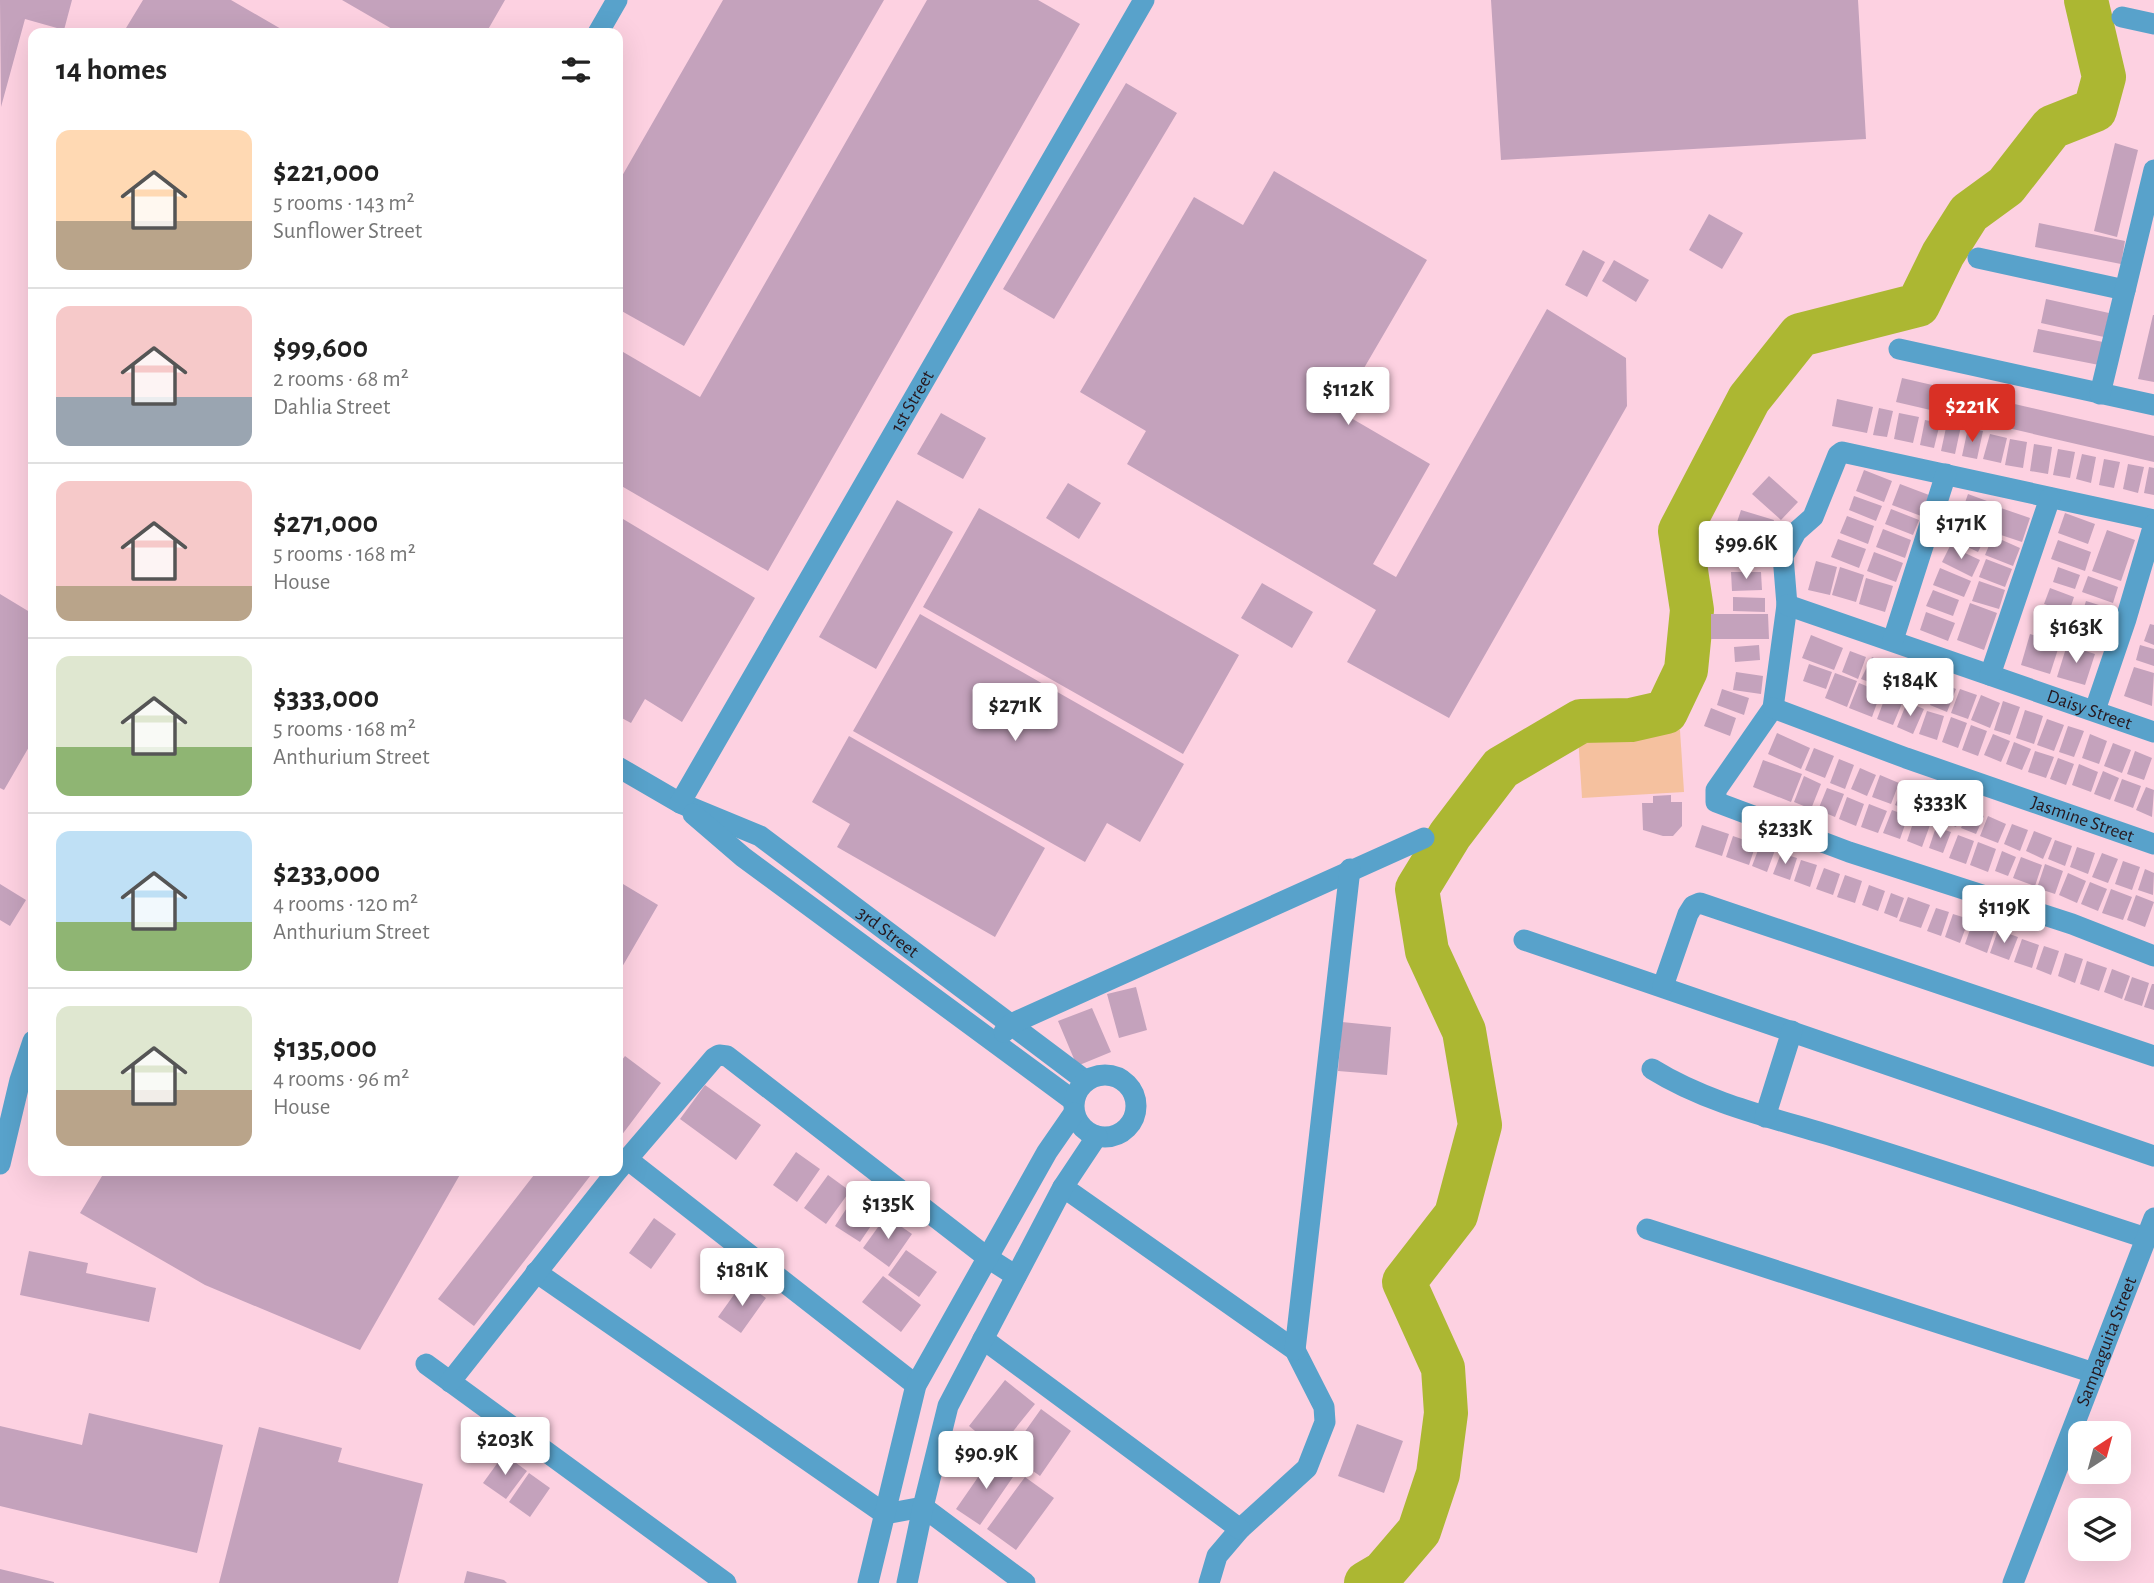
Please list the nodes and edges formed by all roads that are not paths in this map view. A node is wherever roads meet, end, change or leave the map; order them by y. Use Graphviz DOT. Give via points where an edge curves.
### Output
graph roads {
  1 [pos="617,0"];
  2 [pos="1144,0"];
  3 [pos="2122,17"];
  4 [pos="2154,24"];
  5 [pos="601,28"];
  6 [pos="2154,170"];
  7 [pos="1978,258"];
  8 [pos="2125,290"];
  9 [pos="1899,349"];
  10 [pos="2100,394"];
  11 [pos="2154,405"];
  12 [pos="1946,474"];
  13 [pos="2050,498"];
  14 [pos="2154,522"];
  15 [pos="1787,605"];
  16 [pos="1893,640"];
  17 [pos="1990,675"];
  18 [pos="1773,708"];
  19 [pos="2095,710"];
  20 [pos="2154,732"];
  21 [pos="623,770"];
  22 [pos="680,803"];
  23 [pos="1424,838"];
  24 [pos="2154,844"];
  25 [pos="1350,869"];
  26 [pos="1524,940"];
  27 [pos="2154,956"];
  28 [pos="1663,986"];
  29 [pos="1011,1024"];
  30 [pos="1792,1031"];
  31 [pos="996,1042"];
  32 [pos="28,1056"];
  33 [pos="2154,1056"];
  34 [pos="1653,1069"];
  35 [pos="1086,1081"];
  36 [pos="1074,1107"];
  37 [pos="1765,1117"];
  38 [pos="1097,1136"];
  39 [pos="2154,1156"];
  40 [pos="0,1164"];
  41 [pos="623,1165"];
  42 [pos="623,1168"];
  43 [pos="614,1176"];
  44 [pos="1063,1187"];
  45 [pos="2154,1218"];
  46 [pos="1647,1228"];
  47 [pos="2146,1238"];
  48 [pos="988,1258"];
  49 [pos="536,1272"];
  50 [pos="1016,1276"];
  51 [pos="984,1339"];
  52 [pos="1295,1350"];
  53 [pos="426,1364"];
  54 [pos="2094,1373"];
  55 [pos="450,1382"];
  56 [pos="916,1385"];
  57 [pos="923,1507"];
  58 [pos="885,1514"];
  59 [pos="1240,1529"];
  60 [pos="726,1583"];
  61 [pos="868,1583"];
  62 [pos="907,1583"];
  63 [pos="1025,1583"];
  64 [pos="1209,1583"];
  65 [pos="2013,1583"];
  1 -- 5 [label="street"];
  2 -- 22 [label="street, 1st Street"];
  3 -- 4 [label="street"];
  6 -- 8 [label="street"];
  7 -- 8 [label="street"];
  8 -- 10 [label="street"];
  9 -- 10 [label="street"];
  10 -- 11 [label="street"];
  12 -- 13 [label="street"];
  12 -- 15 [label="street" via="1846,452 1838,455 1813,517 1796,533 1783,556"];
  12 -- 16 [label="street"];
  13 -- 14 [label="street"];
  13 -- 17 [label="street"];
  14 -- 19 [label="street"];
  15 -- 16 [label="street, Daisy Street"];
  15 -- 18 [label="street"];
  16 -- 17 [label="street, Daisy Street"];
  17 -- 19 [label="street, Daisy Street"];
  18 -- 24 [label="street, Jasmine Street"];
  18 -- 27 [label="street" via="1716,790 1716,802"];
  19 -- 20 [label="street, Daisy Street"];
  21 -- 22 [label="street, 3rd Street"];
  22 -- 29 [label="street, 3rd Street" via="760,836"];
  22 -- 31 [label="street, 3rd Street" via="743,857"];
  23 -- 25 [label="street"];
  25 -- 29 [label="street"];
  25 -- 52 [label="street"];
  26 -- 28 [label="street"];
  28 -- 30 [label="street"];
  28 -- 33 [label="street" via="1688,914 1700,903"];
  29 -- 31 [label="street"];
  29 -- 35 [label="street, 3rd Street"];
  30 -- 37 [label="street"];
  30 -- 39 [label="street"];
  31 -- 36 [label="street, 3rd Street"];
  32 -- 40 [label="street"];
  34 -- 37 [label="street" via="1678,1085"];
  35 -- 36 [label="street"];
  35 -- 38 [label="street" via="1109,1075 1121,1079 1134,1094 1135,1114 1125,1130 1107,1138"];
  36 -- 38 [label="street" via="1079,1124"];
  36 -- 48 [label="street"];
  37 -- 47 [label="street"];
  38 -- 44 [label="street"];
  41 -- 48 [label="street" via="714,1058 727,1056"];
  42 -- 56 [label="street"];
  43 -- 49 [label="street"];
  44 -- 50 [label="street"];
  44 -- 52 [label="street"];
  45 -- 47 [label="street, Sampaguita Street"];
  46 -- 54 [label="street"];
  47 -- 54 [label="street, Sampaguita Street"];
  48 -- 50 [label="street"];
  48 -- 56 [label="street"];
  49 -- 55 [label="street"];
  49 -- 58 [label="street"];
  50 -- 51 [label="street"];
  51 -- 57 [label="street" via="948,1406"];
  51 -- 59 [label="street"];
  52 -- 59 [label="street" via="1324,1407 1325,1423 1307,1468"];
  53 -- 55 [label="street"];
  54 -- 65 [label="street, Sampaguita Street"];
  55 -- 60 [label="street"];
  56 -- 58 [label="street"];
  57 -- 58 [label="street"];
  57 -- 62 [label="street"];
  57 -- 63 [label="street"];
  58 -- 61 [label="street"];
  59 -- 64 [label="street" via="1217,1556"];
}
